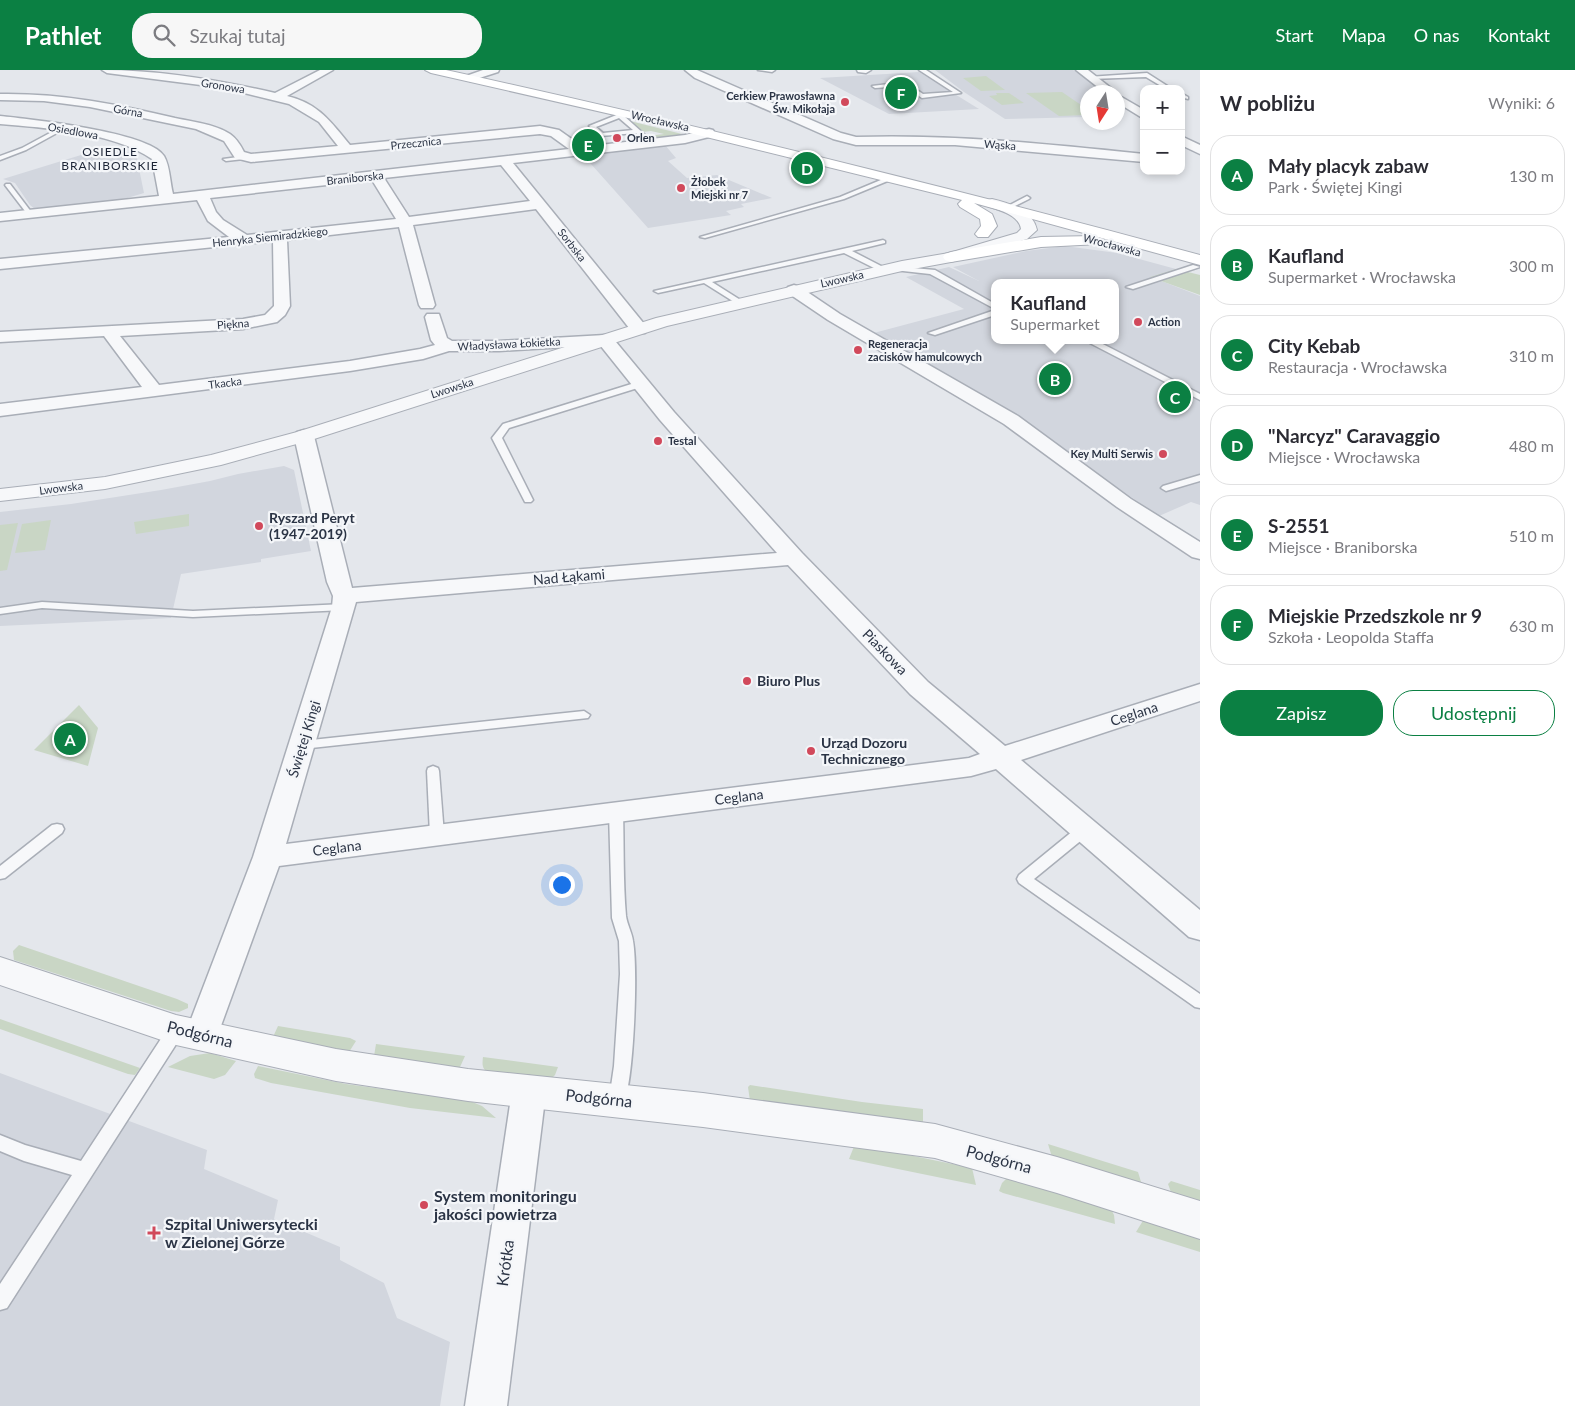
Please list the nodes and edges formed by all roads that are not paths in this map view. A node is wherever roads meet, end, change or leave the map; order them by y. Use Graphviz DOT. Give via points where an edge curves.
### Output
graph roads {
  1 [pos="108,70"];
  2 [pos="328,70"];
  3 [pos="431,70"];
  4 [pos="494,70"];
  5 [pos="690,70"];
  6 [pos="761,70"];
  7 [pos="772,70"];
  8 [pos="862,70"];
  9 [pos="866,70"];
  10 [pos="922,70"];
  11 [pos="1081,70"];
  12 [pos="1091,77"];
  13 [pos="470,78"];
  14 [pos="1101,85"];
  15 [pos="1163,85"];
  16 [pos="875,86"];
  17 [pos="279,96"];
  18 [pos="0,97"];
  19 [pos="1125,103"];
  20 [pos="1140,113"];
  21 [pos="623,115"];
  22 [pos="0,120"];
  23 [pos="63,128"];
  24 [pos="638,131"];
  25 [pos="709,133"];
  26 [pos="1185,142"];
  27 [pos="651,144"];
  28 [pos="347,149"];
  29 [pos="1200,150"];
  30 [pos="581,152"];
  31 [pos="244,157"];
  32 [pos="0,158"];
  33 [pos="1140,158"];
  34 [pos="226,159"];
  35 [pos="505,161"];
  36 [pos="376,176"];
  37 [pos="888,179"];
  38 [pos="8,185"];
  39 [pos="202,196"];
  40 [pos="1027,198"];
  41 [pos="167,199"];
  42 [pos="992,203"];
  43 [pos="540,204"];
  44 [pos="965,204"];
  45 [pos="1009,207"];
  46 [pos="30,214"];
  47 [pos="0,217"];
  48 [pos="1025,220"];
  49 [pos="1060,220"];
  50 [pos="405,221"];
  51 [pos="983,234"];
  52 [pos="280,236"];
  53 [pos="703,237"];
  54 [pos="245,240"];
  55 [pos="1097,241"];
  56 [pos="883,242"];
  57 [pos="845,250"];
  58 [pos="951,257"];
  59 [pos="0,264"];
  60 [pos="1199,265"];
  61 [pos="892,268"];
  62 [pos="932,272"];
  63 [pos="706,281"];
  64 [pos="1130,287"];
  65 [pos="794,290"];
  66 [pos="658,291"];
  67 [pos="739,303"];
  68 [pos="991,305"];
  69 [pos="991,313"];
  70 [pos="639,329"];
  71 [pos="108,331"];
  72 [pos="932,333"];
  73 [pos="0,337"];
  74 [pos="605,340"];
  75 [pos="1096,344"];
  76 [pos="448,346"];
  77 [pos="641,384"];
  78 [pos="155,392"];
  79 [pos="1200,397"];
  80 [pos="0,410"];
  81 [pos="304,436"];
  82 [pos="1200,478"];
  83 [pos="1166,488"];
  84 [pos="0,494"];
  85 [pos="528,500"];
  86 [pos="1200,552"];
  87 [pos="794,558"];
  88 [pos="344,601"];
  89 [pos="0,610"];
  90 [pos="1200,692"];
  91 [pos="584,715"];
  92 [pos="302,745"];
  93 [pos="999,759"];
  94 [pos="433,771"];
  95 [pos="616,812"];
  96 [pos="57,829"];
  97 [pos="1084,830"];
  98 [pos="437,835"];
  99 [pos="268,857"];
  100 [pos="0,874"];
  101 [pos="1200,928"];
  102 [pos="0,971"];
  103 [pos="1200,1002"];
  104 [pos="189,1032"];
  105 [pos="528,1091"];
  106 [pos="617,1100"];
  107 [pos="0,1143"];
  108 [pos="85,1170"];
  109 [pos="1200,1220"];
  110 [pos="0,1301"];
  111 [pos="486,1406"];
  1 -- 17 [label="street, Gronowa" via="224,85"];
  2 -- 17 [label="street"];
  3 -- 13 [label="main road, Wrocławska"];
  4 -- 13 [label="street"];
  5 -- 33 [label="street, Wąska" via="837,136 856,141 955,142"];
  6 -- 7 [label="lane"];
  8 -- 9 [label="street"];
  10 -- 16 [label="lane" via="958,93 922,96 905,84"];
  11 -- 12 [label="street"];
  12 -- 14 [label="street"];
  12 -- 15 [label="lane" via="1147,75"];
  13 -- 21 [label="main road, Wrocławska"];
  17 -- 28 [label="street, Gronowa" via="323,119"];
  18 -- 31 [label="street, Górna" via="40,98 169,119 226,137"];
  19 -- 20 [label="street"];
  21 -- 24 [label="lane"];
  21 -- 24 [label="lane" via="592,126 603,135"];
  21 -- 25 [label="main road, Wrocławska"];
  22 -- 23 [label="street, Osiedlowa"];
  23 -- 32 [label="lane"];
  23 -- 41 [label="street, Osiedlowa" via="138,145 151,151 160,161"];
  24 -- 27 [label="lane"];
  25 -- 27 [label="street, Braniborska"];
  25 -- 37 [label="main road, Wrocławska"];
  26 -- 29 [label="street"];
  27 -- 30 [label="street, Braniborska"];
  28 -- 30 [label="street, Przecznica" via="540,130 555,133"];
  28 -- 31 [label="street, Przecznica"];
  30 -- 35 [label="street, Braniborska"];
  31 -- 34 [label="lane"];
  35 -- 36 [label="street, Braniborska"];
  35 -- 43 [label="street, Sorbska"];
  36 -- 39 [label="street, Braniborska"];
  36 -- 50 [label="street, Władysława Łokietka"];
  37 -- 42 [label="main road, Wrocławska"];
  37 -- 44 [label="main road, Wrocławska" via="902,187"];
  37 -- 53 [label="lane" via="842,198"];
  38 -- 46 [label="lane"];
  39 -- 41 [label="street, Braniborska"];
  39 -- 54 [label="street" via="214,221"];
  40 -- 45 [label="lane"];
  41 -- 46 [label="street, Braniborska"];
  42 -- 45 [label="main road, Wrocławska"];
  42 -- 48 [label="street, Wrocławska"];
  43 -- 50 [label="street, Henryka Siemiradzkiego"];
  43 -- 70 [label="street, Sorbska"];
  44 -- 48 [label="main road, Wrocławska"];
  44 -- 51 [label="main road" via="987,217 990,226"];
  45 -- 49 [label="main road, Wrocławska"];
  46 -- 47 [label="street, Braniborska"];
  48 -- 49 [label="street, Wrocławska"];
  48 -- 51 [label="street, Lwowska"];
  48 -- 55 [label="main road, Wrocławska"];
  48 -- 58 [label="street, Lwowska" via="1029,230 1022,236"];
  49 -- 60 [label="main road, Wrocławska"];
  50 -- 52 [label="street, Henryka Siemiradzkiego"];
  50 -- 76 [label="street, Władysława Łokietka" via="439,340"];
  51 -- 61 [label="street, Lwowska" via="964,244"];
  52 -- 54 [label="street, Henryka Siemiradzkiego"];
  52 -- 71 [label="street, Piękna" via="282,306 272,318 242,324"];
  54 -- 59 [label="street, Henryka Siemiradzkiego"];
  55 -- 58 [label="main road" via="1041,242"];
  55 -- 60 [label="main road, Wrocławska"];
  56 -- 57 [label="lane"];
  57 -- 61 [label="lane"];
  57 -- 63 [label="lane"];
  58 -- 61 [label="street, Lwowska"];
  58 -- 62 [label="lane" via="931,266"];
  60 -- 64 [label="lane"];
  61 -- 62 [label="lane"];
  61 -- 65 [label="street, Lwowska"];
  62 -- 68 [label="lane"];
  63 -- 66 [label="lane"];
  63 -- 67 [label="lane"];
  65 -- 67 [label="street, Lwowska"];
  65 -- 86 [label="street" via="834,317 1011,420 1124,503"];
  67 -- 70 [label="street, Lwowska"];
  69 -- 72 [label="lane"];
  70 -- 74 [label="street, Lwowska"];
  71 -- 73 [label="street, Piękna"];
  71 -- 78 [label="street"];
  74 -- 76 [label="street, Władysława Łokietka"];
  74 -- 77 [label="street, Piaskowa"];
  74 -- 81 [label="street, Lwowska"];
  75 -- 79 [label="lane"];
  76 -- 78 [label="street, Tkacka" via="423,354 350,366"];
  77 -- 85 [label="lane" via="506,426 497,438"];
  77 -- 87 [label="street, Piaskowa"];
  78 -- 80 [label="street, Tkacka"];
  81 -- 84 [label="street, Lwowska" via="146,476"];
  81 -- 88 [label="street"];
  82 -- 83 [label="lane"];
  87 -- 88 [label="street, Nad Łąkami"];
  87 -- 93 [label="street, Piaskowa" via="919,688"];
  88 -- 89 [label="lane" via="193,614 42,605"];
  88 -- 92 [label="street, Świętej Kingi"];
  90 -- 93 [label="street, Ceglana"];
  91 -- 92 [label="lane"];
  92 -- 99 [label="street, Świętej Kingi"];
  93 -- 95 [label="street, Ceglana" via="971,767"];
  93 -- 97 [label="street, Piaskowa"];
  94 -- 98 [label="lane"];
  95 -- 98 [label="street, Ceglana"];
  95 -- 106 [label="lane" via="619,918 626,941 628,974"];
  96 -- 100 [label="lane"];
  97 -- 101 [label="street, Piaskowa"];
  97 -- 103 [label="lane" via="1024,878"];
  98 -- 99 [label="street, Ceglana"];
  99 -- 104 [label="street, Świętej Kingi"];
  102 -- 104 [label="street, Podgórna"];
  104 -- 105 [label="street, Podgórna" via="360,1069"];
  104 -- 108 [label="lane"];
  105 -- 106 [label="street, Podgórna"];
  105 -- 111 [label="street, Krótka"];
  106 -- 109 [label="street, Podgórna" via="935,1141"];
  107 -- 108 [label="lane"];
  108 -- 110 [label="lane"];
}
